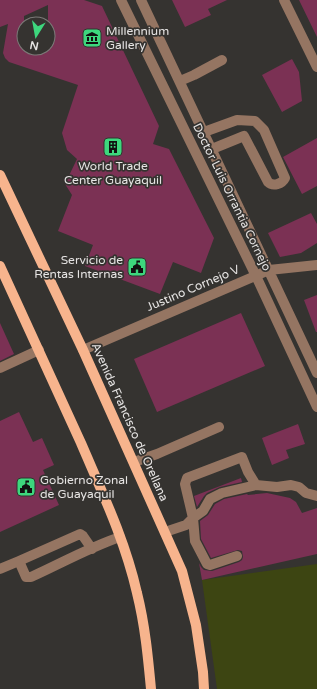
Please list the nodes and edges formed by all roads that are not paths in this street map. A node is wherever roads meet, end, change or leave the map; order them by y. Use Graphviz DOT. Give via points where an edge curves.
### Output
graph roads {
  1 [pos="121,0"];
  2 [pos="141,0"];
  3 [pos="284,0"];
  4 [pos="222,60"];
  5 [pos="317,66"];
  6 [pos="180,81"];
  7 [pos="237,120"];
  8 [pos="204,132"];
  9 [pos="244,136"];
  10 [pos="212,149"];
  11 [pos="0,175"];
  12 [pos="317,265"];
  13 [pos="0,266"];
  14 [pos="269,270"];
  15 [pos="256,276"];
  16 [pos="40,350"];
  17 [pos="83,350"];
  18 [pos="0,368"];
  19 [pos="317,373"];
  20 [pos="317,407"];
  21 [pos="219,427"];
  22 [pos="134,462"];
  23 [pos="256,485"];
  24 [pos="317,496"];
  25 [pos="193,518"];
  26 [pos="165,532"];
  27 [pos="120,537"];
  28 [pos="92,549"];
  29 [pos="237,556"];
  30 [pos="19,561"];
  31 [pos="0,569"];
  32 [pos="151,689"];
  33 [pos="204,689"];
  1 -- 15 [label="street, Doctor Luis Orrantia Cornejo"];
  2 -- 6 [label="street, Doctor Luis Orrantia Cornejo"];
  3 -- 5 [label="street"];
  4 -- 6 [label="street"];
  6 -- 8 [label="street, Doctor Luis Orrantia Cornejo"];
  7 -- 8 [label="street"];
  7 -- 9 [label="street"];
  7 -- 9 [label="street" via="255,121 264,130 284,180 273,185 268,182"];
  8 -- 10 [label="street, Doctor Luis Orrantia Cornejo"];
  9 -- 10 [label="street"];
  10 -- 14 [label="street, Doctor Luis Orrantia Cornejo"];
  11 -- 17 [label="main road, Avenida Francisco de Orellana"];
  12 -- 14 [label="street, Justino Cornejo V"];
  13 -- 16 [label="main road"];
  14 -- 15 [label="street, Justino Cornejo V"];
  14 -- 19 [label="street, Doctor Luis Orrantia Cornejo"];
  15 -- 17 [label="street, Justino Cornejo V"];
  15 -- 20 [label="street, Doctor Luis Orrantia Cornejo"];
  16 -- 18 [label="street"];
  16 -- 27 [label="main road" via="110,508"];
  17 -- 22 [label="main road, Avenida Francisco de Orellana"];
  21 -- 22 [label="street"];
  22 -- 26 [label="main road, Avenida Francisco de Orellana"];
  23 -- 24 [label="street" via="291,485"];
  23 -- 25 [label="street" via="222,493 210,499 203,511"];
  23 -- 25 [label="street" via="242,457 187,478 185,484"];
  25 -- 26 [label="street" via="186,526"];
  25 -- 29 [label="street" via="195,541 207,564"];
  26 -- 33 [label="main road, Avenida Francisco de Orellana" via="182,571 196,625"];
  27 -- 28 [label="street"];
  27 -- 32 [label="main road" via="138,593 147,644"];
  28 -- 30 [label="street" via="80,534"];
  28 -- 30 [label="street" via="31,577 26,576"];
  30 -- 31 [label="street"];
}
